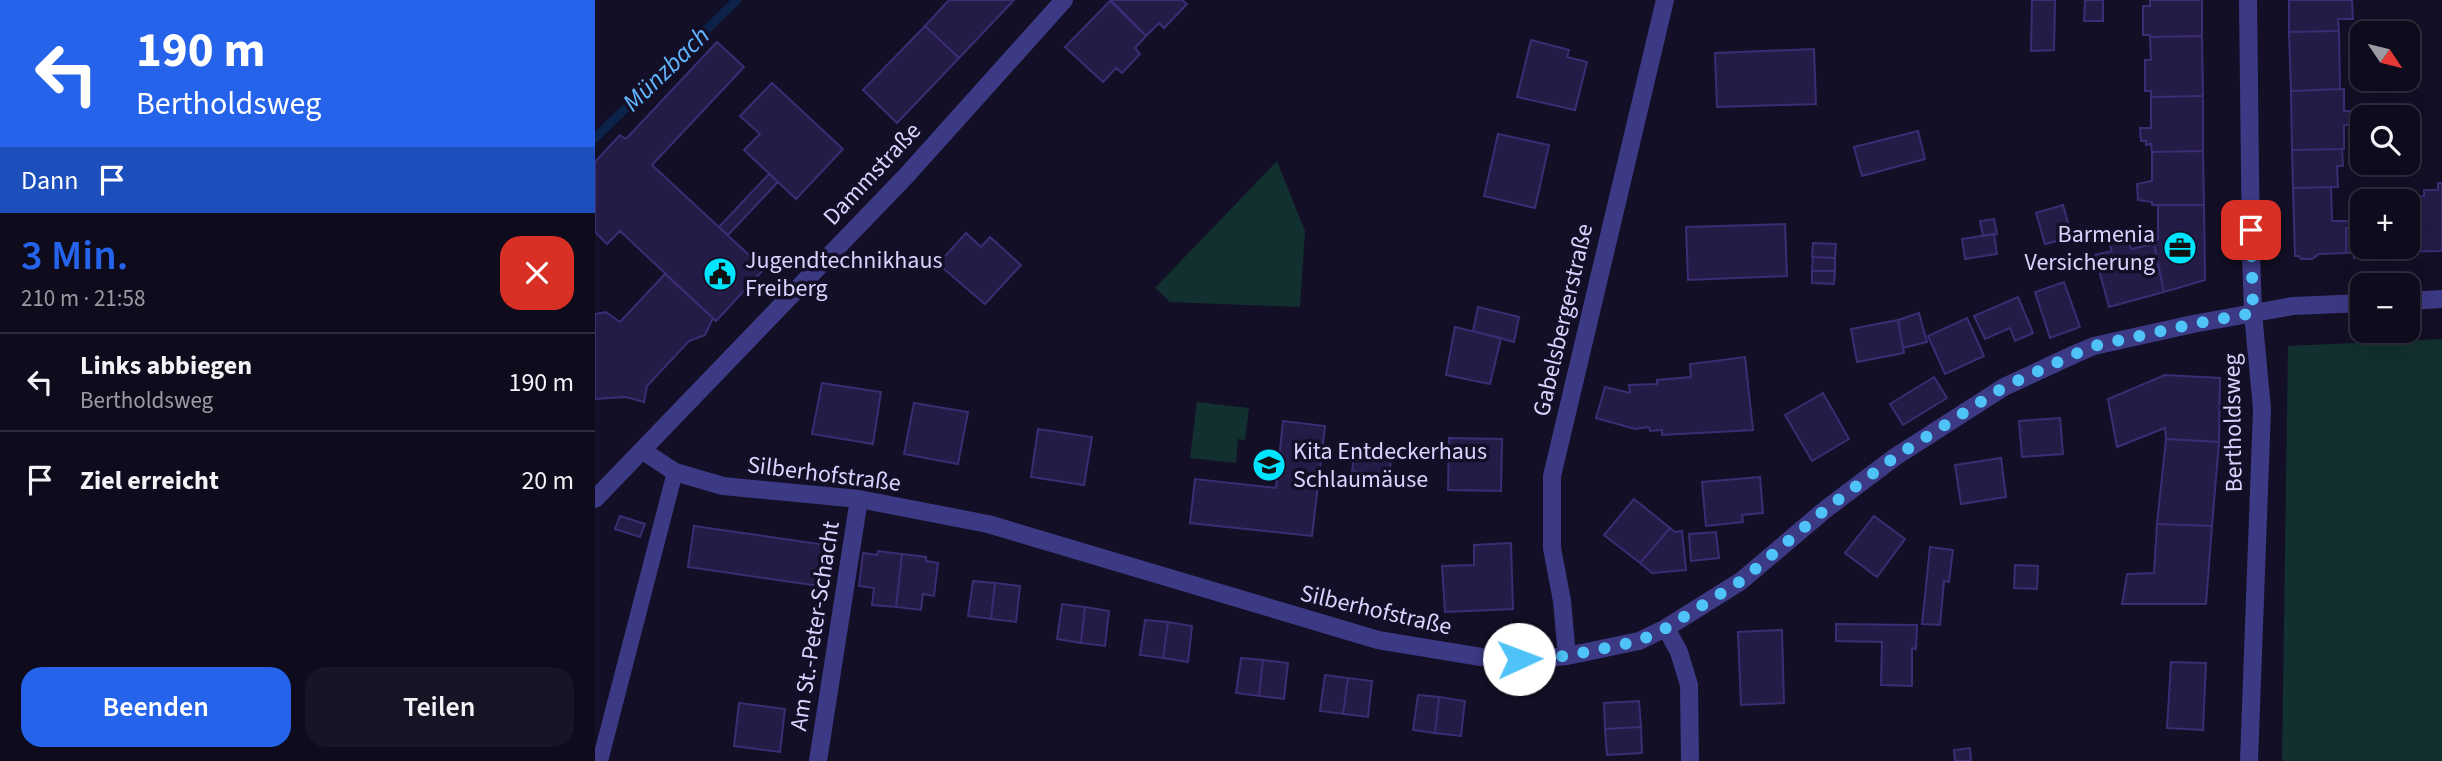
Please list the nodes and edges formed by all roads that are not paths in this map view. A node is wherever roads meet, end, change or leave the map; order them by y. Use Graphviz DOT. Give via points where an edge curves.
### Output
graph roads {
  1 [pos="1063,0"];
  2 [pos="1665,0"];
  3 [pos="2248,0"];
  4 [pos="2442,299"];
  5 [pos="2420,300"];
  6 [pos="2350,304"];
  7 [pos="2253,313"];
  8 [pos="643,451"];
  9 [pos="675,472"];
  10 [pos="595,499"];
  11 [pos="859,499"];
  12 [pos="1666,628"];
  13 [pos="1567,656"];
  14 [pos="600,761"];
  15 [pos="818,761"];
  16 [pos="1690,761"];
  17 [pos="2249,761"];
  1 -- 8 [label="street, Dammstraße" via="906,176"];
  2 -- 13 [label="street, Gabelsbergerstraße" via="1552,476 1552,548"];
  3 -- 7 [label="street, Bertholdsweg"];
  4 -- 5 [label="street"];
  6 -- 7 [label="street, Silberhofstraße"];
  7 -- 12 [label="street, Silberhofstraße" via="2094,346 2004,387 1866,478 1741,581"];
  7 -- 17 [label="street, Bertholdsweg" via="2262,409"];
  8 -- 9 [label="street, Silberhofstraße"];
  8 -- 10 [label="street, Dammstraße"];
  9 -- 11 [label="street, Silberhofstraße" via="723,486"];
  9 -- 14 [label="lane"];
  11 -- 13 [label="street, Silberhofstraße" via="988,524 1378,640 1481,657"];
  11 -- 15 [label="street, Am St.-Peter-Schacht"];
  12 -- 13 [label="street, Silberhofstraße" via="1639,641"];
  12 -- 16 [label="street" via="1689,685"];
}
